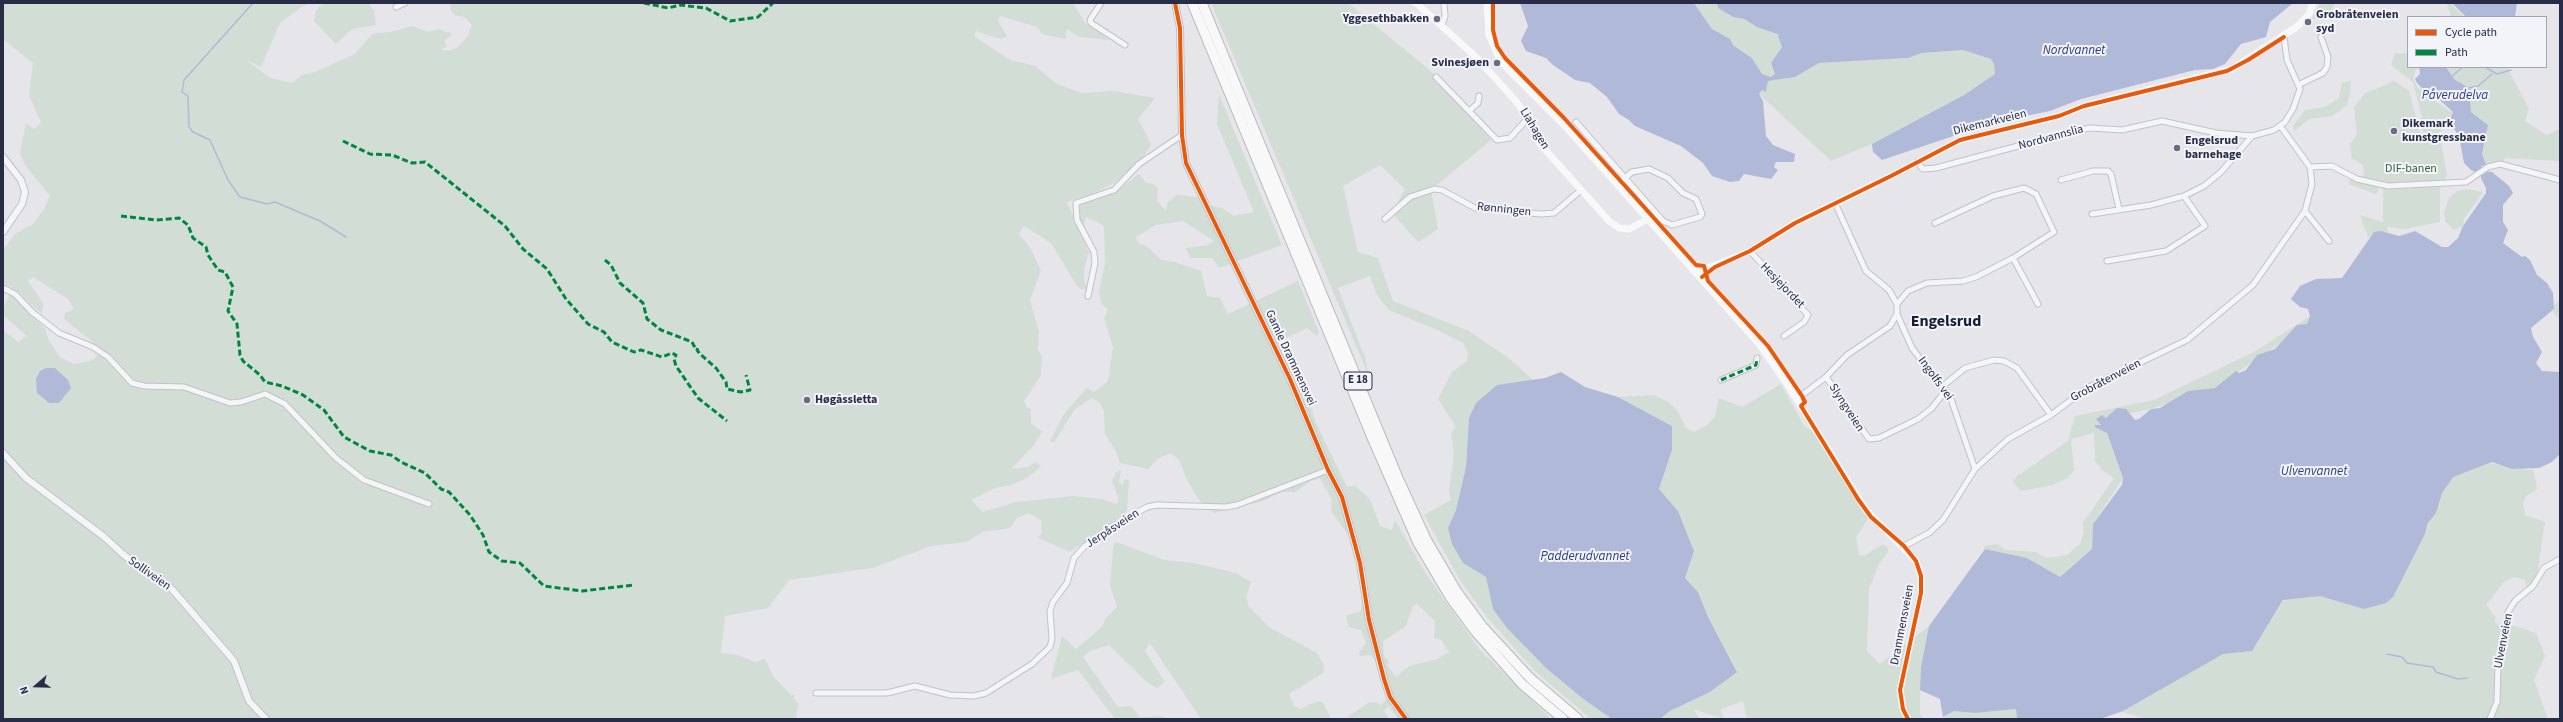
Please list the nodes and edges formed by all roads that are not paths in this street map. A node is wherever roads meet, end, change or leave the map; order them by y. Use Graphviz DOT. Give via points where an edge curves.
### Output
graph roads {
  1 [pos="406,3"];
  2 [pos="1101,3"];
  3 [pos="1175,3"];
  4 [pos="1192,3"];
  5 [pos="1202,3"];
  6 [pos="1416,3"];
  7 [pos="1444,3"];
  8 [pos="1488,3"];
  9 [pos="2313,3"];
  10 [pos="396,7"];
  11 [pos="1442,26"];
  12 [pos="2284,37"];
  13 [pos="2321,37"];
  14 [pos="1125,45"];
  15 [pos="1436,77"];
  16 [pos="2300,84"];
  17 [pos="1479,96"];
  18 [pos="1469,111"];
  19 [pos="1528,118"];
  20 [pos="1576,122"];
  21 [pos="2281,127"];
  22 [pos="1182,135"];
  23 [pos="2252,136"];
  24 [pos="3,156"];
  25 [pos="1917,162"];
  26 [pos="2310,167"];
  27 [pos="1625,178"];
  28 [pos="2061,180"];
  29 [pos="2560,180"];
  30 [pos="1618,185"];
  31 [pos="1581,190"];
  32 [pos="2184,196"];
  33 [pos="1835,203"];
  34 [pos="2119,209"];
  35 [pos="2305,211"];
  36 [pos="2092,214"];
  37 [pos="1385,219"];
  38 [pos="1648,219"];
  39 [pos="1935,223"];
  40 [pos="3,232"];
  41 [pos="2329,241"];
  42 [pos="1750,251"];
  43 [pos="2013,258"];
  44 [pos="2106,262"];
  45 [pos="1698,276"];
  46 [pos="3,288"];
  47 [pos="1088,296"];
  48 [pos="1897,304"];
  49 [pos="2038,304"];
  50 [pos="1897,314"];
  51 [pos="1784,336"];
  52 [pos="1758,358"];
  53 [pos="1826,377"];
  54 [pos="1721,380"];
  55 [pos="1944,388"];
  56 [pos="1797,399"];
  57 [pos="2052,415"];
  58 [pos="3,453"];
  59 [pos="1975,469"];
  60 [pos="1328,470"];
  61 [pos="429,504"];
  62 [pos="1904,546"];
  63 [pos="2560,559"];
  64 [pos="816,693"];
  65 [pos="266,719"];
  66 [pos="1406,719"];
  67 [pos="1563,719"];
  68 [pos="1578,719"];
  69 [pos="1908,719"];
  70 [pos="2490,719"];
  1 -- 10 [label="street"];
  2 -- 14 [label="street" via="1090,20 1091,24"];
  3 -- 22 [label="street, Gamle Drammensvei" via="1180,28"];
  4 -- 67 [label="highway, E 18" via="1418,543 1450,597 1475,631 1522,684"];
  5 -- 68 [label="highway, E 18" via="1392,464 1426,539 1457,592 1482,626 1530,678"];
  6 -- 11 [label="main road, Liahagen"];
  7 -- 11 [label="street" via="1445,16"];
  8 -- 30 [label="main road, Drammensveien" via="1489,35 1501,62 1565,126"];
  9 -- 12 [label="main road, Dikemarkveien" via="2303,22"];
  11 -- 19 [label="main road, Liahagen" via="1489,70"];
  12 -- 16 [label="street" via="2287,60"];
  12 -- 25 [label="main road, Dikemarkveien" via="2226,71 2084,106 2054,118 1977,134"];
  13 -- 16 [label="street" via="2328,57 2327,67 2323,73"];
  15 -- 18 [label="street"];
  16 -- 21 [label="street" via="2299,96"];
  17 -- 18 [label="street" via="1478,103"];
  18 -- 19 [label="street" via="1495,139 1500,141 1510,138"];
  19 -- 31 [label="main road, Liahagen" via="1540,144"];
  20 -- 27 [label="street"];
  21 -- 23 [label="street, Nordvannslia"];
  21 -- 26 [label="street"];
  22 -- 47 [label="street" via="1139,164 1114,190 1076,203 1078,220 1094,258"];
  22 -- 60 [label="street, Gamle Drammensvei" via="1184,154 1190,172 1290,379"];
  23 -- 25 [label="street, Nordvannslia" via="2216,133 2162,121 2122,130 2095,128 2074,131 1936,168 1923,169"];
  23 -- 32 [label="street" via="2221,172 2204,186"];
  24 -- 40 [label="street" via="21,180 25,192 22,204"];
  25 -- 33 [label="main road, Dikemarkveien"];
  26 -- 29 [label="street" via="2332,166 2357,179 2388,186 2466,182 2492,166 2505,165"];
  26 -- 35 [label="street, Grobråtenveien" via="2312,184"];
  27 -- 27 [label="street" via="1643,168 1658,172 1683,193 1696,199 1702,214 1700,217 1672,225 1667,224"];
  27 -- 30 [label="street"];
  28 -- 34 [label="street" via="2093,171 2112,174"];
  30 -- 38 [label="main road, Drammensveien"];
  31 -- 37 [label="street, Rønningen" via="1554,213 1541,214 1475,208 1442,190 1434,189 1410,197"];
  31 -- 38 [label="main road, Liahagen" via="1605,217 1619,228 1633,228"];
  32 -- 34 [label="street" via="2151,205"];
  32 -- 44 [label="street" via="2205,226 2166,250"];
  33 -- 42 [label="main road, Dikemarkveien" via="1795,222"];
  33 -- 48 [label="street" via="1866,271 1889,290"];
  34 -- 36 [label="street"];
  35 -- 41 [label="street"];
  35 -- 57 [label="street, Grobråtenveien" via="2253,285 2199,332 2178,345 2087,388"];
  38 -- 45 [label="main road, Drammensveien"];
  39 -- 43 [label="street" via="1993,196 2024,188 2033,190 2054,232"];
  42 -- 45 [label="main road, Dikemarkveien"];
  42 -- 51 [label="street, Hesjejordet" via="1808,315 1804,322"];
  43 -- 48 [label="street" via="1963,281 1927,283 1913,288"];
  43 -- 49 [label="street"];
  45 -- 56 [label="main road, Drammensveien" via="1763,349"];
  46 -- 61 [label="street" via="15,294 53,329 93,347 108,357 132,383 144,386 184,387 230,403 265,394 285,404 336,458 364,480"];
  48 -- 50 [label="street"];
  50 -- 53 [label="street" via="1886,330 1847,355"];
  50 -- 55 [label="street, Ingolfs vei" via="1912,348"];
  52 -- 54 [label="street" via="1756,364"];
  53 -- 55 [label="street, Slyngveien" via="1869,439 1879,438 1918,420 1932,408"];
  53 -- 56 [label="street"];
  55 -- 57 [label="street, Slyngveien" via="1965,368 1994,360 2004,361 2017,368"];
  55 -- 59 [label="street, Ingolfs vei" via="1956,409"];
  56 -- 62 [label="main road, Drammensveien" via="1866,510"];
  57 -- 59 [label="street, Grobråtenveien" via="2008,439"];
  58 -- 65 [label="street, Solliveien" via="26,478 103,536 125,556 171,588 234,661 249,701"];
  59 -- 62 [label="street, Grobråtenveien" via="1943,520 1929,533"];
  60 -- 64 [label="street, Jerpåsveien" via="1237,505 1147,507 1110,528 1085,546 1074,558 1067,583 1053,602 1050,611 1050,647 1032,664 986,693 974,696 950,695 915,686 887,693"];
  60 -- 66 [label="street, Gamle Drammensvei" via="1343,501 1360,563 1369,620 1384,679 1390,697"];
  62 -- 69 [label="main road, Drammensveien" via="1916,561 1922,582 1900,690 1903,709"];
  63 -- 70 [label="street, Ulvenveien" via="2544,568 2532,586 2515,601 2508,612 2505,640 2498,664 2497,702"];
}
